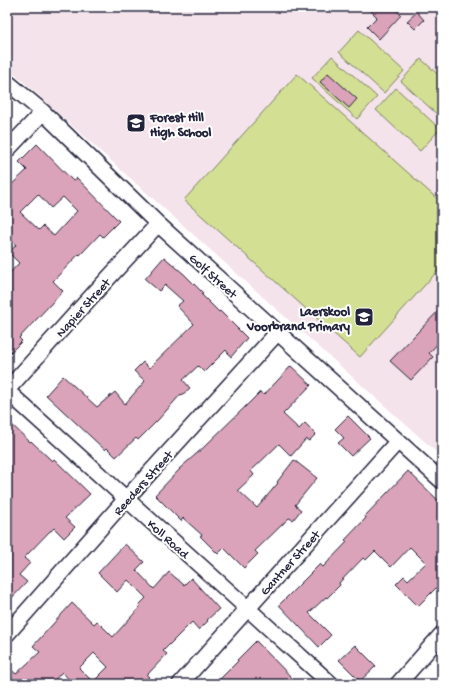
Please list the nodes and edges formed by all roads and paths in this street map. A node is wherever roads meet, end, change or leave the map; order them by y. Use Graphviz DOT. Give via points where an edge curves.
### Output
graph roads {
  1 [pos="7,82"];
  2 [pos="43,112"];
  3 [pos="7,150"];
  4 [pos="158,224"];
  5 [pos="278,332"];
  6 [pos="7,391"];
  7 [pos="398,441"];
  8 [pos="442,481"];
  9 [pos="126,499"];
  10 [pos="248,608"];
  11 [pos="7,634"];
  12 [pos="442,634"];
  13 [pos="180,684"];
  14 [pos="331,684"];
  15 [pos="398,684"];
  1 -- 2 [label="street, Golf Street"];
  2 -- 3 [label="street"];
  2 -- 4 [label="street, Golf Street"];
  4 -- 5 [label="street, Golf Street"];
  4 -- 6 [label="street, Napier Street"];
  5 -- 7 [label="street, Golf Street"];
  5 -- 9 [label="street, Reeders Street"];
  6 -- 9 [label="street, Koll Road"];
  7 -- 8 [label="street, Golf Street"];
  7 -- 10 [label="street, Gantner Street"];
  9 -- 10 [label="street, Koll Road"];
  9 -- 11 [label="street, Reeders Street"];
  10 -- 13 [label="street, Gantner Street"];
  10 -- 14 [label="street, Koll Road"];
  12 -- 15 [label="street"];
}
